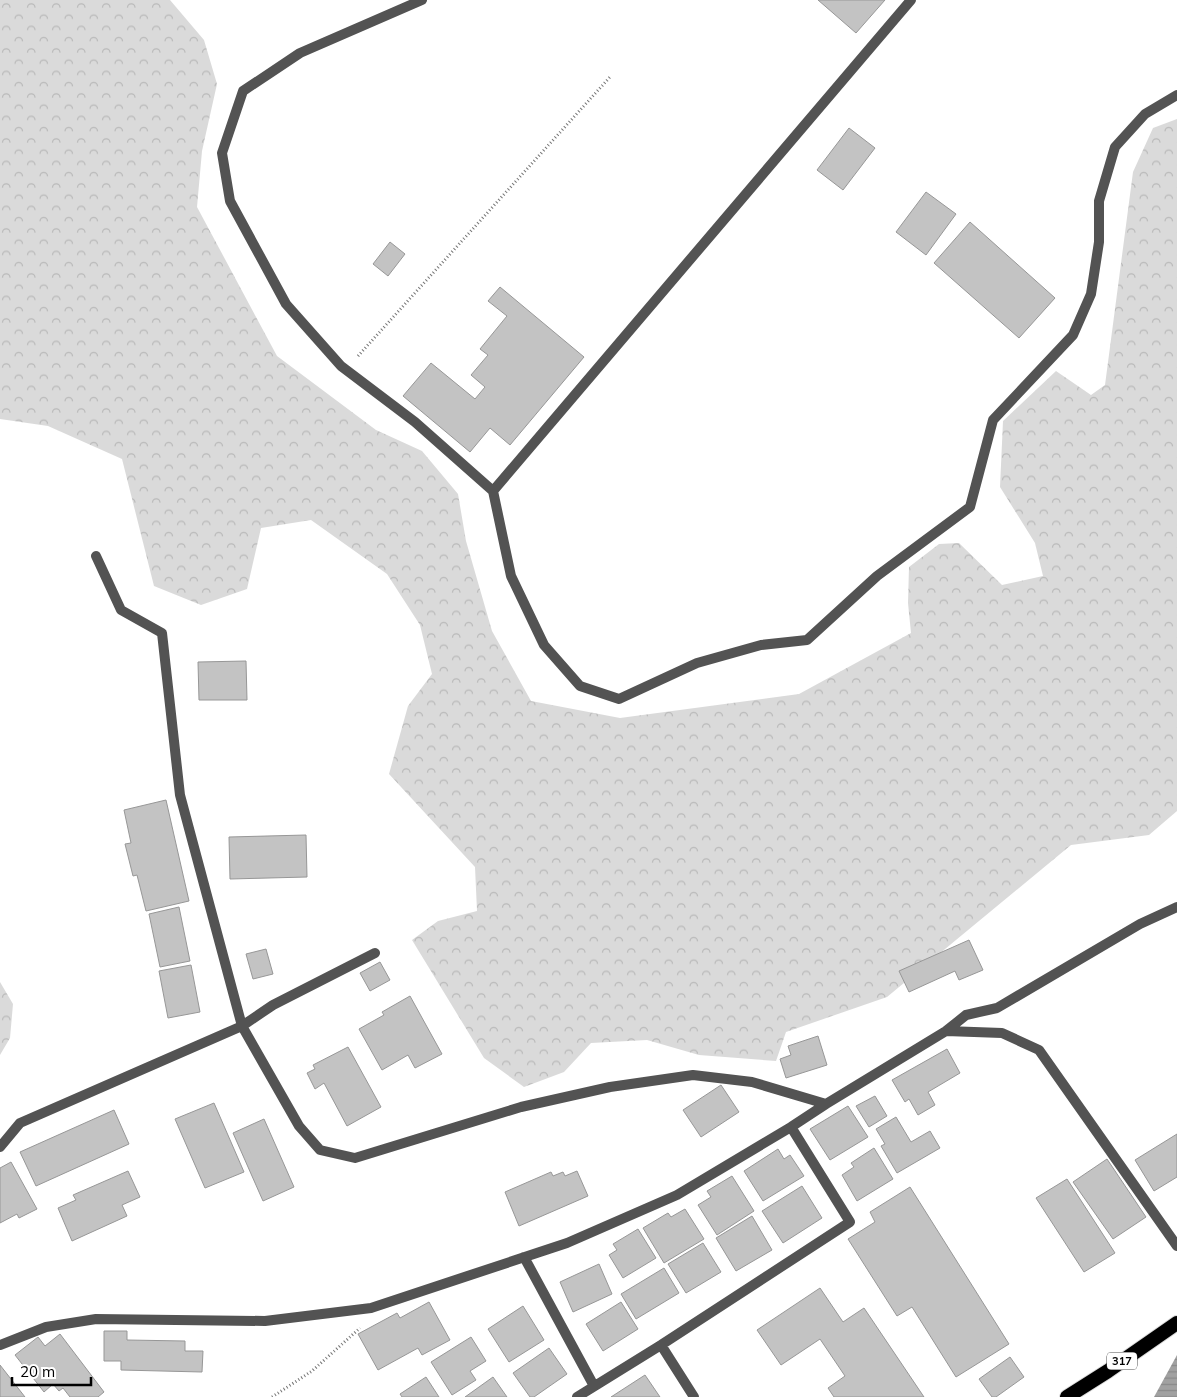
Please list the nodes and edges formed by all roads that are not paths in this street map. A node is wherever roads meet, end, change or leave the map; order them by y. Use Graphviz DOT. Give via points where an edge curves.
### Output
graph roads {
  1 [pos="422,0"];
  2 [pos="912,0"];
  3 [pos="1177,95"];
  4 [pos="493,491"];
  5 [pos="96,556"];
  6 [pos="1177,907"];
  7 [pos="375,953"];
  8 [pos="242,1026"];
  9 [pos="946,1031"];
  10 [pos="826,1104"];
  11 [pos="791,1128"];
  12 [pos="0,1147"];
  13 [pos="1177,1246"];
  14 [pos="524,1257"];
  15 [pos="1177,1324"];
  16 [pos="0,1345"];
  17 [pos="661,1345"];
  18 [pos="594,1386"];
  19 [pos="577,1397"];
  20 [pos="694,1397"];
  21 [pos="1067,1397"];
  1 -- 4 [label="street" via="300,53 243,91 222,153 230,201 286,304 341,366 415,422"];
  2 -- 4 [label="street"];
  3 -- 4 [label="street" via="1145,114 1115,147 1100,201 1099,242 1091,294 1073,335 993,420 970,507 877,576 807,640 761,645 697,663 619,699 580,686 544,645 511,576"];
  5 -- 8 [label="street" via="121,610 162,633 180,794"];
  6 -- 9 [label="street" via="1140,924 997,1008 966,1015"];
  7 -- 8 [label="street" via="273,1004"];
  8 -- 10 [label="street" via="309,1138 320,1150 355,1158 521,1107 610,1087 693,1075 752,1082"];
  8 -- 12 [label="street" via="20,1123"];
  9 -- 10 [label="street"];
  9 -- 13 [label="street" via="1002,1033 1039,1050"];
  10 -- 11 [label="street"];
  11 -- 14 [label="street" via="677,1195 567,1243"];
  11 -- 17 [label="street" via="850,1222"];
  14 -- 16 [label="street" via="371,1308 265,1321 96,1319 46,1327"];
  14 -- 18 [label="street"];
  15 -- 21 [label="highway, 317"];
  17 -- 18 [label="street"];
  17 -- 20 [label="street"];
  18 -- 19 [label="street"];
}
